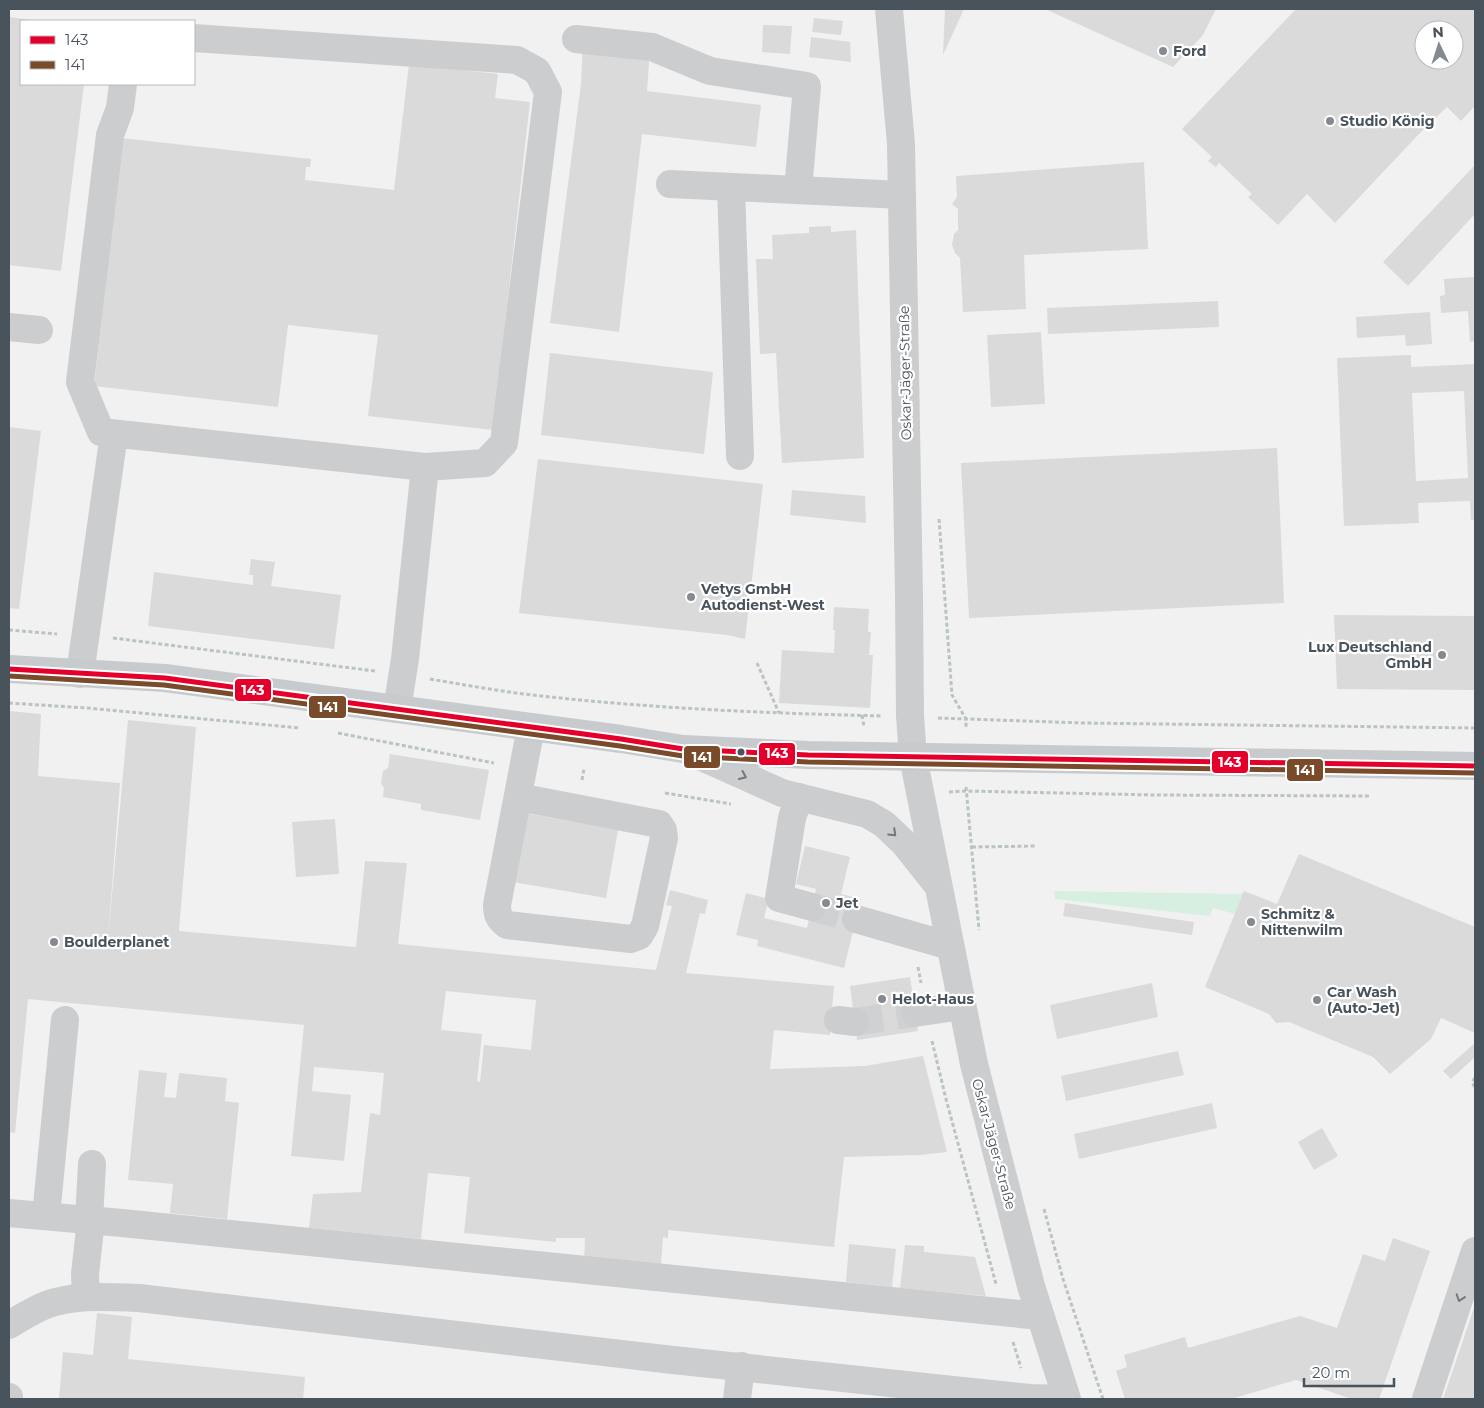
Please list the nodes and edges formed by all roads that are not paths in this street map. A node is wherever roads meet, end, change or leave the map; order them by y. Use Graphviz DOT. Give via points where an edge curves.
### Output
graph roads {
  1 [pos="889,9"];
  2 [pos="195,38"];
  3 [pos="576,39"];
  4 [pos="123,85"];
  5 [pos="670,184"];
  6 [pos="731,187"];
  7 [pos="798,190"];
  8 [pos="902,194"];
  9 [pos="9,327"];
  10 [pos="39,330"];
  11 [pos="114,434"];
  12 [pos="740,456"];
  13 [pos="425,467"];
  14 [pos="9,670"];
  15 [pos="80,674"];
  16 [pos="397,709"];
  17 [pos="531,727"];
  18 [pos="683,749"];
  19 [pos="913,757"];
  20 [pos="1475,766"];
  21 [pos="518,797"];
  22 [pos="799,797"];
  23 [pos="937,885"];
  24 [pos="812,907"];
  25 [pos="856,920"];
  26 [pos="950,946"];
  27 [pos="962,1006"];
  28 [pos="921,1013"];
  29 [pos="65,1020"];
  30 [pos="92,1164"];
  31 [pos="9,1214"];
  32 [pos="46,1216"];
  33 [pos="90,1220"];
  34 [pos="1475,1251"];
  35 [pos="86,1297"];
  36 [pos="1040,1316"];
  37 [pos="10,1325"];
  38 [pos="741,1366"];
  39 [pos="994,1396"];
  40 [pos="737,1399"];
  41 [pos="1062,1399"];
  42 [pos="1067,1399"];
  43 [pos="1426,1399"];
  1 -- 8 [label="street, Oskar-Jäger-Straße" via="901,144"];
  2 -- 13 [label="street" via="517,60 537,71 548,92 504,443 485,463"];
  3 -- 7 [label="street" via="652,47 710,71 807,86"];
  4 -- 11 [label="street" via="120,108 110,135 80,382 101,432"];
  5 -- 6 [label="street"];
  6 -- 7 [label="street"];
  6 -- 12 [label="street"];
  7 -- 8 [label="street"];
  8 -- 19 [label="street, Oskar-Jäger-Straße"];
  9 -- 10 [label="street"];
  11 -- 13 [label="street"];
  11 -- 15 [label="street"];
  13 -- 16 [label="street"];
  14 -- 15 [label="main road"];
  15 -- 16 [label="main road" via="165,678"];
  16 -- 17 [label="main road"];
  17 -- 18 [label="main road"];
  17 -- 21 [label="street"];
  18 -- 19 [label="main road"];
  18 -- 22 [label="street, Oskar-Jäger-Straße, one-way" via="782,793"];
  19 -- 20 [label="main road"];
  19 -- 23 [label="street, Oskar-Jäger-Straße"];
  21 -- 21 [label="street" via="497,906 500,920 507,925 631,939 639,936 645,926 664,838 659,824"];
  22 -- 23 [label="street, Oskar-Jäger-Straße, one-way" via="867,814 884,824"];
  22 -- 24 [label="street" via="792,818 779,898"];
  23 -- 26 [label="street, Oskar-Jäger-Straße"];
  25 -- 26 [label="street"];
  26 -- 27 [label="street, Oskar-Jäger-Straße"];
  27 -- 28 [label="street"];
  27 -- 36 [label="street, Oskar-Jäger-Straße" via="974,1064"];
  29 -- 32 [label="street"];
  30 -- 33 [label="street"];
  31 -- 32 [label="street"];
  32 -- 33 [label="street"];
  33 -- 35 [label="street"];
  33 -- 36 [label="street"];
  34 -- 43 [label="street, one-way"];
  35 -- 37 [label="street" via="47,1305"];
  35 -- 38 [label="street" via="139,1298"];
  36 -- 42 [label="street, Oskar-Jäger-Straße"];
  38 -- 39 [label="street"];
  38 -- 40 [label="street"];
  39 -- 41 [label="street"];
}
